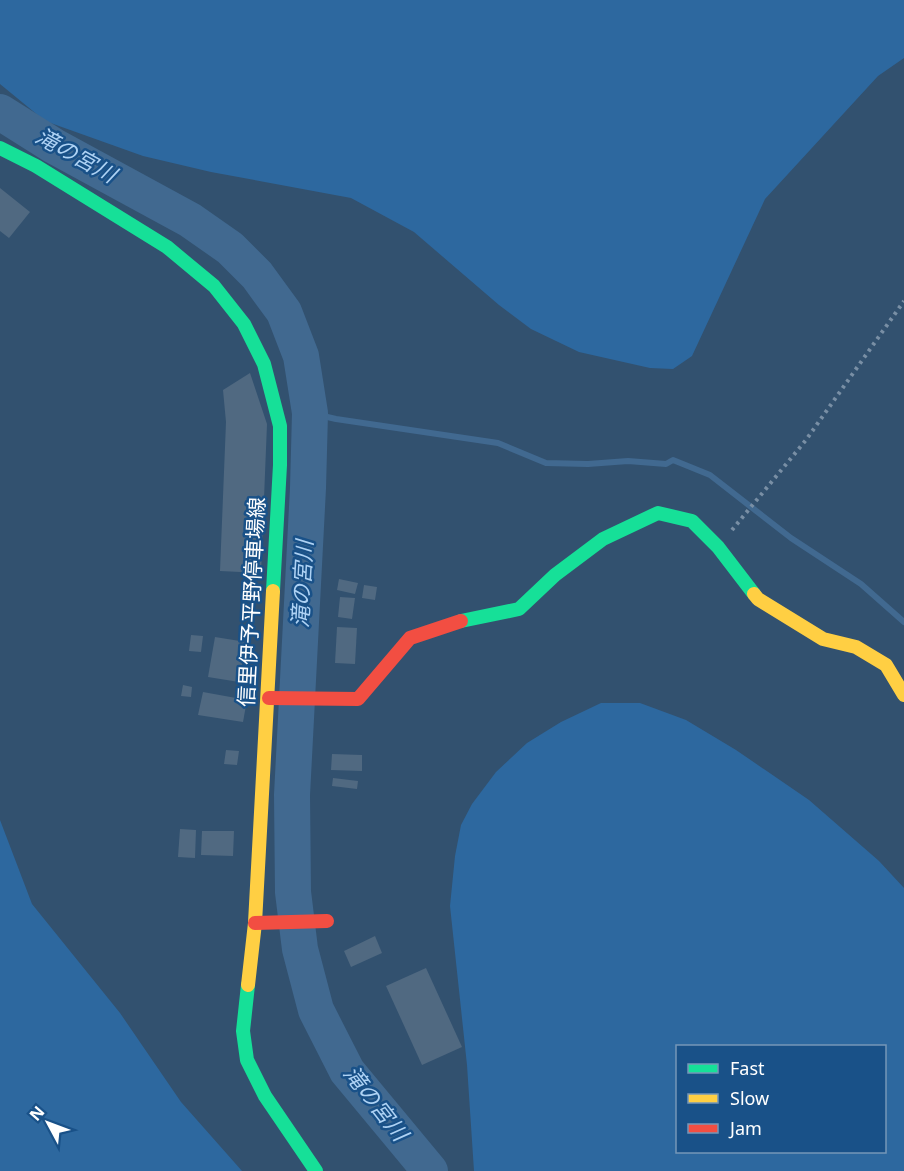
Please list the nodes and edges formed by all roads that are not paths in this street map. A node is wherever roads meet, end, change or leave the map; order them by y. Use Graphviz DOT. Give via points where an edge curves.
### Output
graph roads {
  1 [pos="0,148"];
  2 [pos="904,695"];
  3 [pos="273,698"];
  4 [pos="327,921"];
  5 [pos="255,923"];
  6 [pos="316,1171"];
  1 -- 3 [label="main road, 信里伊予平野停車場線" via="167,247 213,286 244,324 264,364 280,426"];
  2 -- 3 [label="main road" via="885,665 856,647 823,639 758,599 718,547 692,521 658,513 603,538 519,609 455,622 410,638 358,699"];
  3 -- 5 [label="main road, 信里伊予平野停車場線"];
  4 -- 5 [label="main road"];
  5 -- 6 [label="main road, 信里伊予平野停車場線" via="243,1031 247,1060 265,1096"];
}
